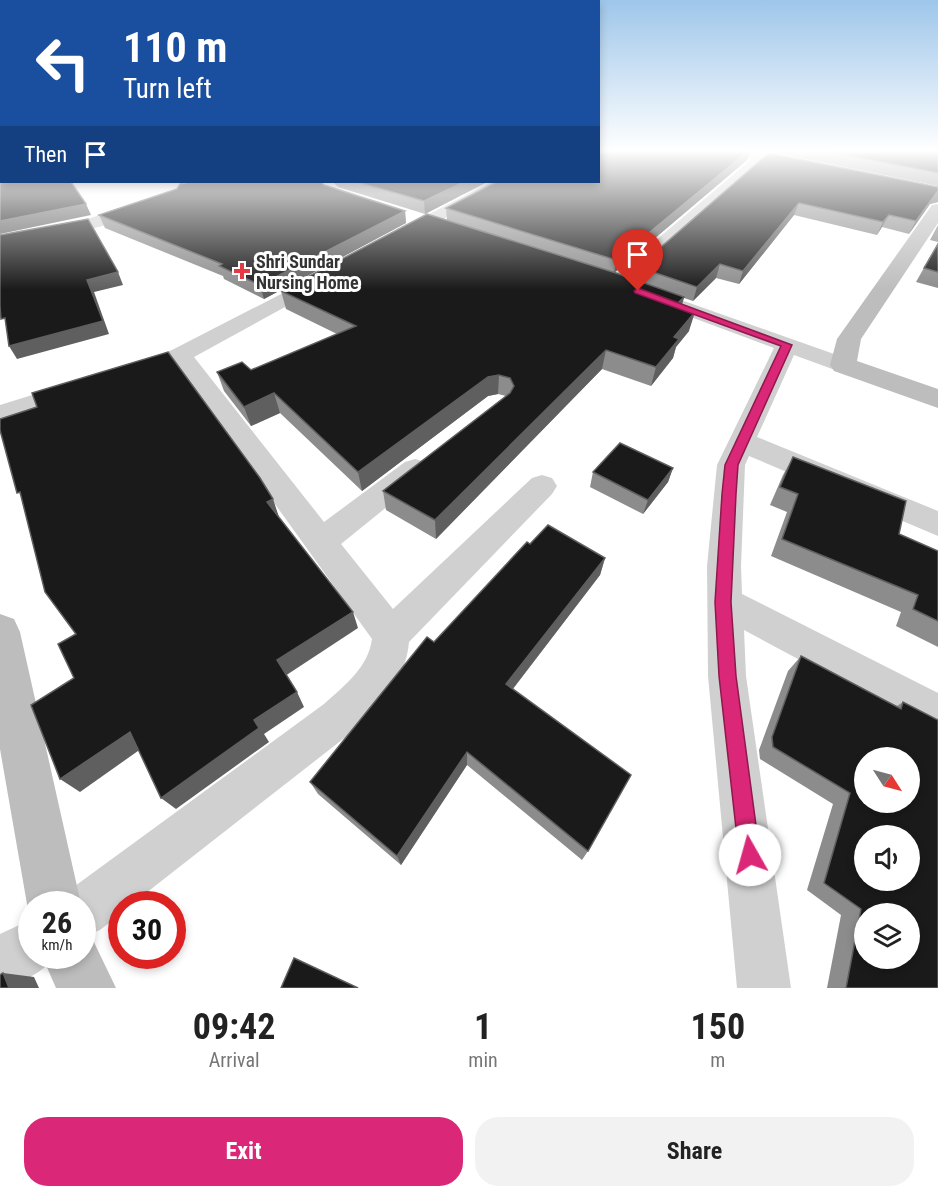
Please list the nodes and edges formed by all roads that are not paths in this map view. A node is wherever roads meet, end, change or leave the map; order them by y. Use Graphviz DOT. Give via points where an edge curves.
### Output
graph roads {
  1 [pos="471,198"];
  2 [pos="715,198"];
  3 [pos="157,202"];
  4 [pos="938,209"];
  5 [pos="406,216"];
  6 [pos="427,222"];
  7 [pos="449,229"];
  8 [pos="0,241"];
  9 [pos="386,244"];
  10 [pos="334,272"];
  11 [pos="595,276"];
  12 [pos="617,283"];
  13 [pos="787,345"];
  14 [pos="843,365"];
  15 [pos="90,385"];
  16 [pos="938,399"];
  17 [pos="0,414"];
  18 [pos="743,442"];
  19 [pos="433,455"];
  20 [pos="542,486"];
  21 [pos="938,524"];
  22 [pos="321,542"];
  23 [pos="723,602"];
  24 [pos="0,632"];
  25 [pos="391,635"];
  26 [pos="938,714"];
  27 [pos="51,891"];
  28 [pos="96,901"];
  29 [pos="18,953"];
  30 [pos="0,963"];
  31 [pos="77,969"];
  32 [pos="86,988"];
  33 [pos="765,988"];
  1 -- 6 [label="street"];
  2 -- 12 [label="street"];
  3 -- 8 [label="street" via="83,226"];
  4 -- 14 [label="main road" via="849,339"];
  5 -- 6 [label="street"];
  6 -- 7 [label="street"];
  6 -- 9 [label="street"];
  10 -- 22 [label="street" via="163,361"];
  11 -- 12 [label="street"];
  12 -- 13 [label="street"];
  13 -- 14 [label="street"];
  13 -- 18 [label="street"];
  14 -- 16 [label="main road"];
  15 -- 17 [label="street"];
  18 -- 21 [label="street"];
  18 -- 23 [label="street" via="731,465"];
  19 -- 22 [label="street"];
  20 -- 25 [label="street"];
  22 -- 25 [label="street"];
  23 -- 26 [label="street"];
  23 -- 33 [label="street" via="727,676"];
  24 -- 27 [label="main road"];
  25 -- 28 [label="street" via="388,657 373,686"];
  29 -- 30 [label="street"];
  31 -- 32 [label="main road"];
}
